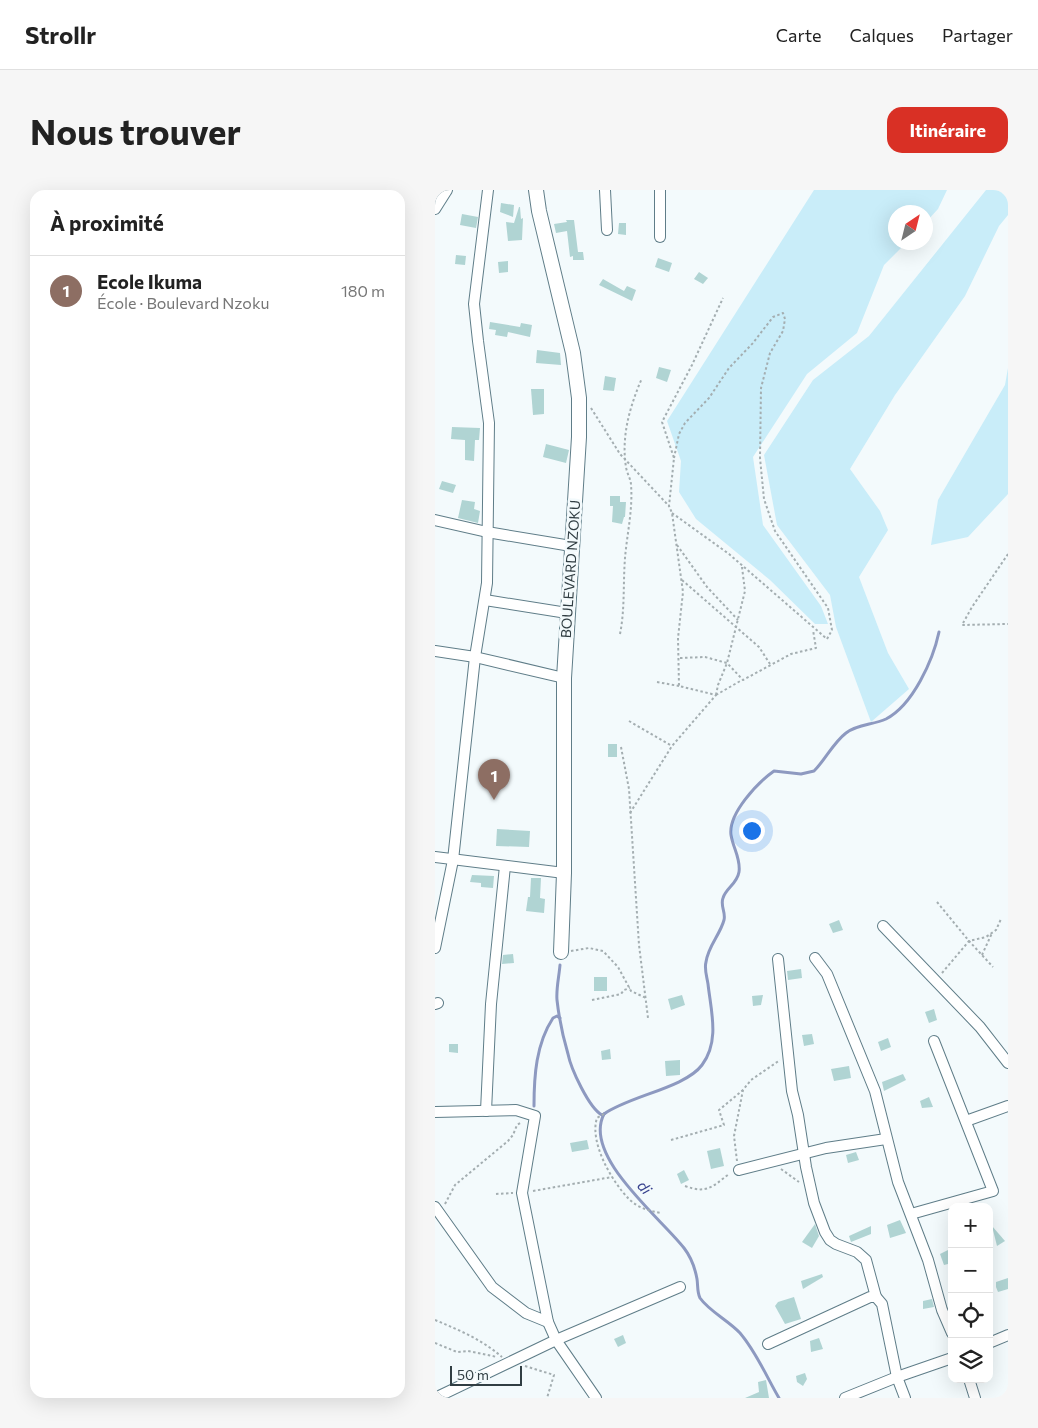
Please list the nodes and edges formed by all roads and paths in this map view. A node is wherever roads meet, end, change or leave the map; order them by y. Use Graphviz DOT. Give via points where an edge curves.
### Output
graph roads {
  1 [pos="447,190"];
  2 [pos="488,190"];
  3 [pos="536,190"];
  4 [pos="605,190"];
  5 [pos="660,190"];
  6 [pos="435,209"];
  7 [pos="607,230"];
  8 [pos="661,237"];
  9 [pos="723,298"];
  10 [pos="642,378"];
  11 [pos="579,398"];
  12 [pos="674,458"];
  13 [pos="625,459"];
  14 [pos="669,506"];
  15 [pos="672,513"];
  16 [pos="435,520"];
  17 [pos="487,532"];
  18 [pos="675,543"];
  19 [pos="571,546"];
  20 [pos="1008,554"];
  21 [pos="741,565"];
  22 [pos="682,580"];
  23 [pos="485,600"];
  24 [pos="567,613"];
  25 [pos="738,620"];
  26 [pos="1008,624"];
  27 [pos="736,625"];
  28 [pos="813,628"];
  29 [pos="620,634"];
  30 [pos="435,650"];
  31 [pos="475,657"];
  32 [pos="680,658"];
  33 [pos="727,663"];
  34 [pos="770,664"];
  35 [pos="564,678"];
  36 [pos="743,680"];
  37 [pos="657,682"];
  38 [pos="679,686"];
  39 [pos="716,695"];
  40 [pos="629,720"];
  41 [pos="672,746"];
  42 [pos="621,747"];
  43 [pos="630,812"];
  44 [pos="435,857"];
  45 [pos="453,860"];
  46 [pos="505,866"];
  47 [pos="564,873"];
  48 [pos="937,902"];
  49 [pos="1001,920"];
  50 [pos="883,926"];
  51 [pos="992,933"];
  52 [pos="969,941"];
  53 [pos="435,948"];
  54 [pos="561,952"];
  55 [pos="982,955"];
  56 [pos="815,958"];
  57 [pos="778,959"];
  58 [pos="993,967"];
  59 [pos="936,981"];
  60 [pos="630,988"];
  61 [pos="646,998"];
  62 [pos="591,1000"];
  63 [pos="648,1018"];
  64 [pos="934,1041"];
  65 [pos="788,1055"];
  66 [pos="1008,1063"];
  67 [pos="743,1090"];
  68 [pos="1008,1106"];
  69 [pos="486,1111"];
  70 [pos="435,1112"];
  71 [pos="605,1114"];
  72 [pos="535,1116"];
  73 [pos="966,1121"];
  74 [pos="886,1139"];
  75 [pos="671,1140"];
  76 [pos="804,1154"];
  77 [pos="770,1162"];
  78 [pos="739,1170"];
  79 [pos="612,1177"];
  80 [pos="685,1186"];
  81 [pos="522,1193"];
  82 [pos="496,1194"];
  83 [pos="813,1197"];
  84 [pos="437,1211"];
  85 [pos="661,1213"];
  86 [pos="911,1214"];
  87 [pos="680,1287"];
  88 [pos="876,1297"];
  89 [pos="435,1320"];
  90 [pos="548,1322"];
  91 [pos="948,1324"];
  92 [pos="1008,1335"];
  93 [pos="556,1340"];
  94 [pos="993,1341"];
  95 [pos="768,1344"];
  96 [pos="503,1358"];
  97 [pos="948,1359"];
  98 [pos="555,1375"];
  99 [pos="897,1377"];
  100 [pos="970,1383"];
  101 [pos="435,1397"];
  102 [pos="547,1398"];
  103 [pos="595,1398"];
  104 [pos="845,1398"];
  105 [pos="905,1398"];
  106 [pos="975,1398"];
  1 -- 6 [label="street"];
  2 -- 17 [label="street" via="475,304 489,423"];
  3 -- 11 [label="street, BOULEVARD NZOKU" via="573,353"];
  4 -- 7 [label="street"];
  5 -- 8 [label="street"];
  9 -- 12 [label="path" via="662,422"];
  10 -- 13 [label="path" via="630,405"];
  11 -- 13 [label="path" via="593,410"];
  11 -- 19 [label="street, BOULEVARD NZOKU"];
  12 -- 14 [label="path"];
  12 -- 28 [label="path" via="685,423 773,317 783,313 783,331 770,354 761,388 762,483 775,531 828,608 832,630 827,639"];
  13 -- 14 [label="path"];
  13 -- 29 [label="path" via="631,483 631,508"];
  14 -- 15 [label="path"];
  15 -- 18 [label="path"];
  15 -- 21 [label="path"];
  16 -- 17 [label="street"];
  17 -- 19 [label="street"];
  17 -- 23 [label="street"];
  18 -- 22 [label="path"];
  18 -- 25 [label="path" via="707,587"];
  19 -- 24 [label="street, BOULEVARD NZOKU"];
  20 -- 26 [label="path" via="962,626"];
  21 -- 25 [label="path" via="745,591"];
  21 -- 28 [label="path"];
  22 -- 27 [label="path"];
  22 -- 32 [label="path" via="678,638"];
  23 -- 24 [label="street"];
  23 -- 31 [label="street"];
  24 -- 35 [label="street, BOULEVARD NZOKU"];
  25 -- 27 [label="path"];
  27 -- 33 [label="path"];
  27 -- 34 [label="path" via="759,647"];
  28 -- 34 [label="path" via="816,648 791,654"];
  30 -- 31 [label="street"];
  31 -- 35 [label="street"];
  31 -- 45 [label="street"];
  32 -- 33 [label="path" via="705,657"];
  32 -- 38 [label="path"];
  33 -- 36 [label="path"];
  33 -- 39 [label="path"];
  34 -- 36 [label="path"];
  35 -- 47 [label="street, BOULEVARD NZOKU"];
  36 -- 39 [label="path"];
  37 -- 38 [label="path"];
  38 -- 39 [label="path"];
  39 -- 41 [label="path"];
  40 -- 41 [label="path"];
  41 -- 43 [label="path"];
  42 -- 43 [label="path"];
  43 -- 61 [label="path"];
  44 -- 45 [label="street"];
  45 -- 46 [label="street"];
  45 -- 53 [label="street"];
  46 -- 47 [label="street"];
  46 -- 69 [label="street" via="491,1004"];
  47 -- 54 [label="street, BOULEVARD NZOKU"];
  48 -- 52 [label="path"];
  49 -- 51 [label="path"];
  50 -- 59 [label="street"];
  51 -- 52 [label="path"];
  51 -- 55 [label="path"];
  52 -- 55 [label="path"];
  52 -- 59 [label="path"];
  54 -- 60 [label="path" via="589,948 603,951"];
  55 -- 58 [label="path"];
  56 -- 74 [label="street" via="827,974 875,1090"];
  57 -- 65 [label="street"];
  59 -- 66 [label="street" via="980,1027"];
  60 -- 61 [label="path"];
  60 -- 62 [label="path" via="621,994"];
  61 -- 63 [label="path"];
  64 -- 73 [label="street"];
  65 -- 67 [label="path" via="751,1080"];
  65 -- 76 [label="street"];
  67 -- 75 [label="path" via="719,1110 724,1126"];
  67 -- 78 [label="path" via="734,1136"];
  68 -- 73 [label="street"];
  69 -- 70 [label="street"];
  69 -- 72 [label="street" via="516,1110"];
  71 -- 79 [label="path" via="597,1118 595,1140"];
  72 -- 81 [label="street"];
  72 -- 84 [label="path" via="517,1124 508,1141 455,1185"];
  73 -- 86 [label="street" via="993,1191"];
  74 -- 76 [label="street"];
  74 -- 86 [label="street"];
  76 -- 77 [label="street"];
  76 -- 83 [label="street"];
  77 -- 78 [label="street"];
  77 -- 83 [label="path" via="804,1186"];
  78 -- 80 [label="path" via="705,1190"];
  79 -- 81 [label="path"];
  79 -- 85 [label="path" via="629,1200 645,1210"];
  81 -- 82 [label="path"];
  81 -- 90 [label="street"];
  83 -- 88 [label="street" via="830,1240 857,1252 866,1260"];
  84 -- 90 [label="street" via="492,1288 526,1313"];
  86 -- 91 [label="street"];
  87 -- 93 [label="street"];
  88 -- 95 [label="street"];
  88 -- 99 [label="street" via="882,1304"];
  89 -- 96 [label="path" via="474,1336"];
  90 -- 93 [label="street"];
  92 -- 94 [label="street"];
  93 -- 101 [label="street"];
  93 -- 103 [label="street"];
  97 -- 99 [label="street"];
  98 -- 102 [label="path"];
  99 -- 104 [label="street"];
  99 -- 105 [label="street"];
  100 -- 106 [label="street"];
}
